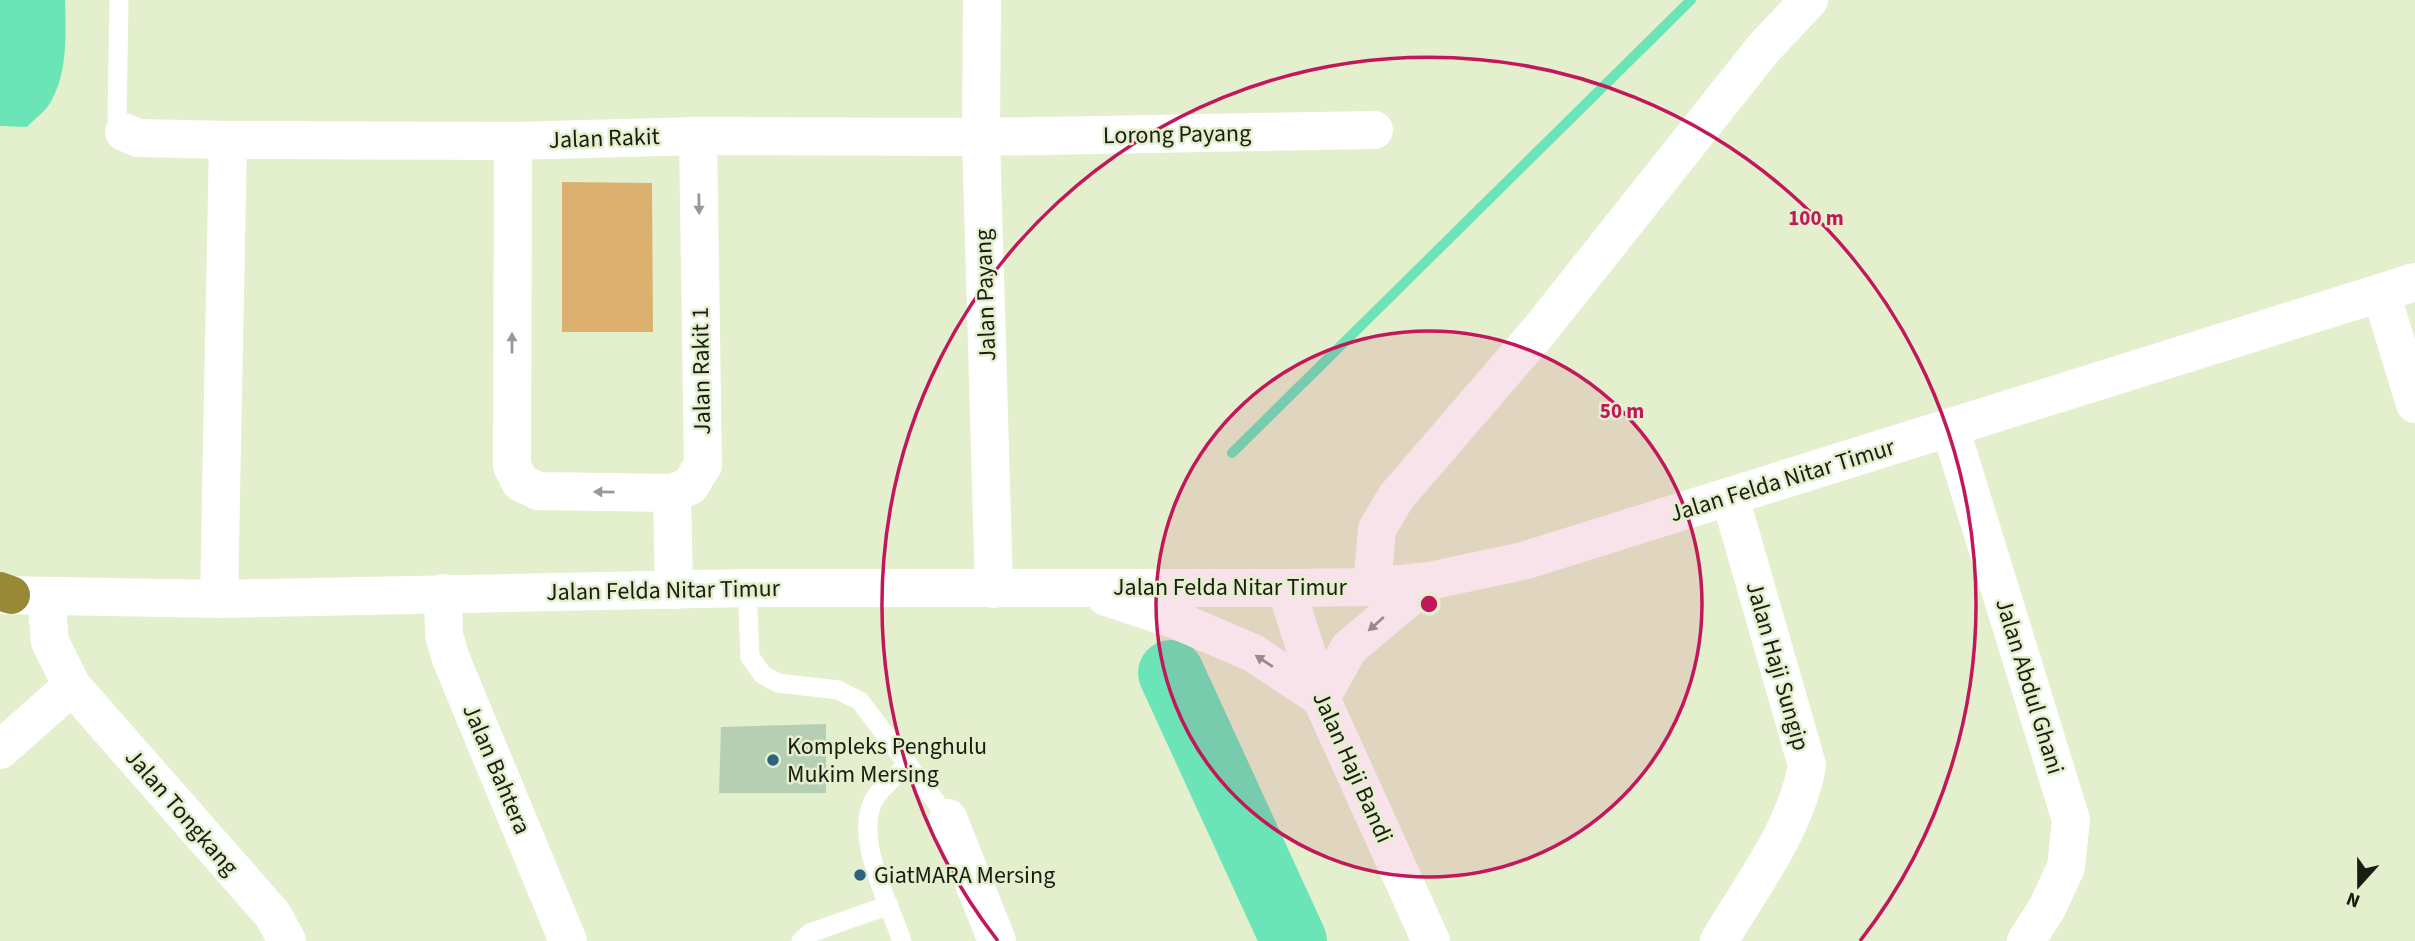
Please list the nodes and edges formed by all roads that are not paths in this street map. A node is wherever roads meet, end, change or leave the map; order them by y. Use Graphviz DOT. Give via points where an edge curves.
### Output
graph roads {
  1 [pos="119,0"];
  2 [pos="982,0"];
  3 [pos="1809,0"];
  4 [pos="1374,130"];
  5 [pos="124,132"];
  6 [pos="698,136"];
  7 [pos="981,137"];
  8 [pos="228,140"];
  9 [pos="513,141"];
  10 [pos="2398,287"];
  11 [pos="2415,404"];
  12 [pos="1950,427"];
  13 [pos="672,493"];
  14 [pos="1730,497"];
  15 [pos="1429,581"];
  16 [pos="1372,587"];
  17 [pos="747,588"];
  18 [pos="1078,588"];
  19 [pos="1286,588"];
  20 [pos="994,589"];
  21 [pos="674,590"];
  22 [pos="443,593"];
  23 [pos="11,595"];
  24 [pos="219,599"];
  25 [pos="72,686"];
  26 [pos="1321,698"];
  27 [pos="0,750"];
  28 [pos="908,764"];
  29 [pos="948,818"];
  30 [pos="889,905"];
  31 [pos="286,941"];
  32 [pos="568,941"];
  33 [pos="801,941"];
  34 [pos="902,941"];
  35 [pos="997,941"];
  36 [pos="1432,941"];
  37 [pos="1719,941"];
  38 [pos="2026,941"];
  1 -- 5 [label="lane" via="117,120"];
  2 -- 7 [label="street, Jalan Payang"];
  3 -- 16 [label="street" via="1763,49 1539,331 1396,497 1377,529"];
  4 -- 7 [label="street, Lorong Payang"];
  5 -- 8 [label="street, Jalan Rakit" via="138,138"];
  6 -- 7 [label="street, Jalan Rakit"];
  6 -- 9 [label="street, Jalan Rakit"];
  6 -- 13 [label="street, Jalan Rakit 1, one-way" via="703,465 690,486"];
  7 -- 20 [label="street, Jalan Payang"];
  8 -- 9 [label="street, Jalan Rakit"];
  8 -- 24 [label="street"];
  13 -- 9 [label="street, one-way" via="538,491 520,482 512,466"];
  10 -- 11 [label="street"];
  10 -- 12 [label="street, Jalan Felda Nitar Timur"];
  12 -- 14 [label="street, Jalan Felda Nitar Timur"];
  12 -- 38 [label="street, Jalan Abdul Ghani" via="2071,820 2066,867"];
  13 -- 21 [label="street"];
  14 -- 15 [label="street, Jalan Felda Nitar Timur" via="1523,561"];
  14 -- 37 [label="street, Jalan Haji Sungip" via="1807,765 1790,821"];
  15 -- 16 [label="street, Jalan Felda Nitar Timur"];
  15 -- 26 [label="street, one-way" via="1349,648"];
  16 -- 19 [label="street, Jalan Felda Nitar Timur"];
  17 -- 20 [label="street, Jalan Felda Nitar Timur"];
  17 -- 21 [label="street, Jalan Felda Nitar Timur"];
  17 -- 28 [label="lane" via="750,657 763,675 778,683 838,690 860,701"];
  18 -- 19 [label="street, Jalan Felda Nitar Timur"];
  18 -- 20 [label="street, Jalan Felda Nitar Timur"];
  26 -- 18 [label="street, one-way" via="1252,653 1176,620"];
  19 -- 26 [label="street, Jalan Haji Bandi"];
  21 -- 22 [label="street, Jalan Felda Nitar Timur"];
  22 -- 24 [label="street, Jalan Felda Nitar Timur"];
  22 -- 32 [label="street, Jalan Bahtera" via="444,635 451,659"];
  23 -- 24 [label="street, Jalan Felda Nitar Timur"];
  23 -- 25 [label="street, Jalan Tongkang" via="50,642"];
  25 -- 27 [label="street"];
  25 -- 31 [label="street, Jalan Tongkang" via="273,915"];
  26 -- 36 [label="street, Jalan Haji Bandi"];
  28 -- 29 [label="lane"];
  28 -- 30 [label="lane" via="876,796 867,818 867,842"];
  29 -- 35 [label="street"];
  30 -- 33 [label="lane" via="810,933"];
  30 -- 34 [label="lane"];
}
